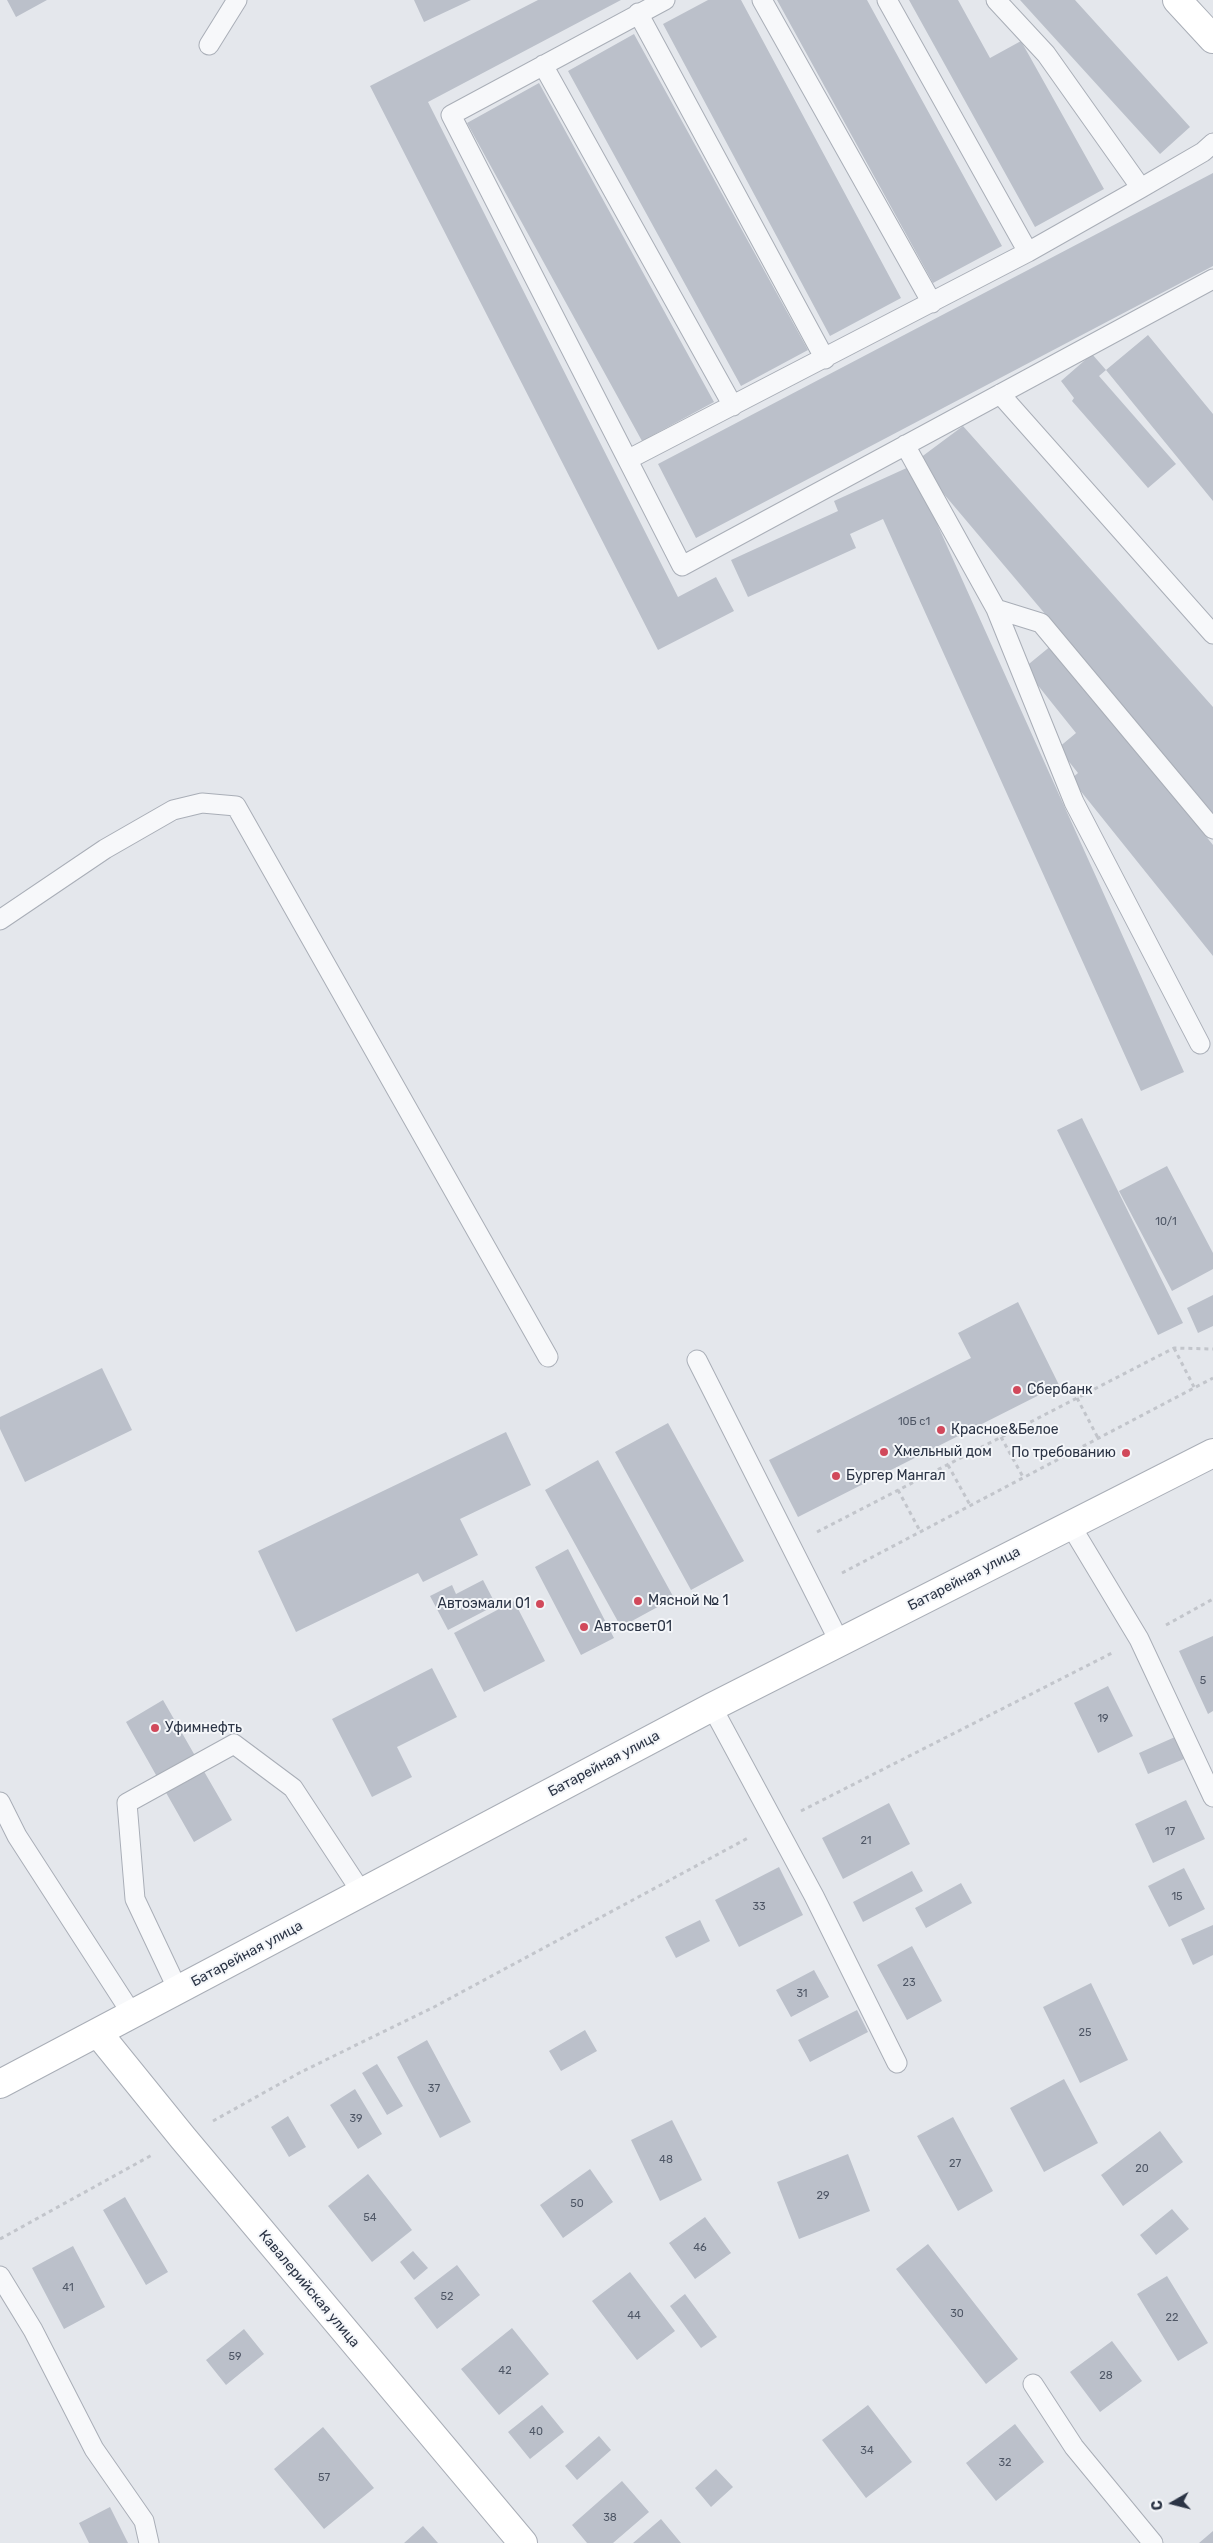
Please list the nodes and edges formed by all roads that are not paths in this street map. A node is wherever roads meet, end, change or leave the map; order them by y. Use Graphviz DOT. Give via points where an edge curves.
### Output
graph roads {
  1 [pos="237,0"];
  2 [pos="665,0"];
  3 [pos="762,0"];
  4 [pos="887,0"];
  5 [pos="996,0"];
  6 [pos="1177,0"];
  7 [pos="638,13"];
  8 [pos="1213,39"];
  9 [pos="209,45"];
  10 [pos="543,65"];
  11 [pos="1213,143"];
  12 [pos="1141,188"];
  13 [pos="1028,252"];
  14 [pos="1213,279"];
  15 [pos="932,302"];
  16 [pos="824,359"];
  17 [pos="1000,394"];
  18 [pos="733,406"];
  19 [pos="905,446"];
  20 [pos="628,459"];
  21 [pos="996,609"];
  22 [pos="1213,634"];
  23 [pos="1213,829"];
  24 [pos="0,920"];
  25 [pos="1200,1044"];
  26 [pos="548,1357"];
  27 [pos="698,1360"];
  28 [pos="1213,1453"];
  29 [pos="1071,1526"];
  30 [pos="839,1641"];
  31 [pos="712,1707"];
  32 [pos="1213,1797"];
  33 [pos="0,1802"];
  34 [pos="362,1893"];
  35 [pos="178,1990"];
  36 [pos="132,2014"];
  37 [pos="98,2033"];
  38 [pos="897,2063"];
  39 [pos="0,2084"];
  40 [pos="0,2276"];
  41 [pos="1033,2384"];
  42 [pos="149,2543"];
  43 [pos="523,2543"];
  44 [pos="1153,2543"];
  1 -- 9 [label="lane"];
  2 -- 7 [label="lane"];
  3 -- 15 [label="lane"];
  4 -- 13 [label="lane"];
  5 -- 12 [label="lane" via="1046,54"];
  6 -- 8 [label="main road"];
  7 -- 10 [label="lane"];
  7 -- 16 [label="lane"];
  10 -- 18 [label="lane"];
  10 -- 20 [label="lane" via="451,115"];
  11 -- 12 [label="lane" via="1204,152"];
  12 -- 13 [label="lane"];
  13 -- 15 [label="lane"];
  14 -- 17 [label="lane"];
  15 -- 16 [label="lane"];
  16 -- 18 [label="lane"];
  17 -- 19 [label="lane"];
  17 -- 22 [label="lane"];
  18 -- 20 [label="lane"];
  19 -- 20 [label="lane" via="682,566"];
  19 -- 21 [label="lane"];
  21 -- 23 [label="lane" via="1041,623"];
  21 -- 25 [label="lane" via="1074,802"];
  24 -- 26 [label="lane" via="105,849 173,810 202,804 236,806"];
  27 -- 30 [label="lane"];
  28 -- 29 [label="main road, Батарейная улица"];
  29 -- 30 [label="main road, Батарейная улица"];
  29 -- 32 [label="lane" via="1139,1640"];
  30 -- 31 [label="main road, Батарейная улица"];
  31 -- 34 [label="main road, Батарейная улица"];
  31 -- 38 [label="lane" via="776,1824"];
  33 -- 36 [label="lane" via="17,1836"];
  34 -- 35 [label="main road, Батарейная улица"];
  34 -- 35 [label="lane" via="294,1788 234,1744 127,1804 135,1899"];
  35 -- 36 [label="main road, Батарейная улица"];
  36 -- 37 [label="main road, Батарейная улица"];
  37 -- 39 [label="main road, Батарейная улица"];
  37 -- 43 [label="main road, Кавалерийская улица"];
  40 -- 42 [label="lane" via="33,2330 94,2449 144,2520"];
  41 -- 44 [label="lane" via="1074,2447"];
}
